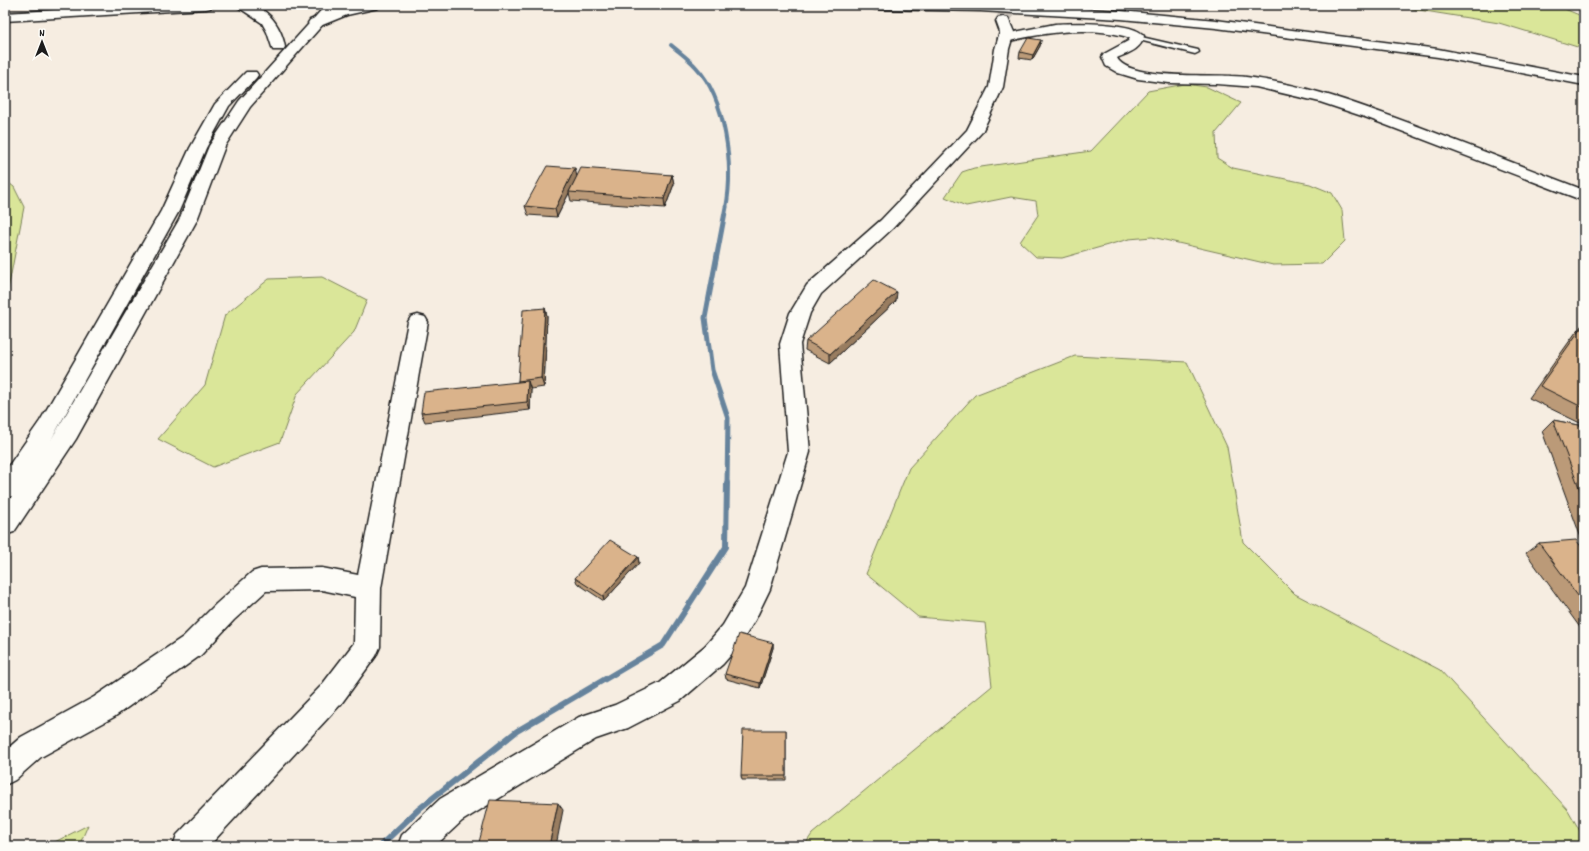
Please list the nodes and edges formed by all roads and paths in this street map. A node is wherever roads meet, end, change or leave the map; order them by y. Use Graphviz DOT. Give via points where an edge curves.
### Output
graph roads {
  1 [pos="53,5"];
  2 [pos="137,5"];
  3 [pos="206,5"];
  4 [pos="242,5"];
  5 [pos="333,5"];
  6 [pos="373,5"];
  7 [pos="875,5"];
  8 [pos="1126,5"];
  9 [pos="30,7"];
  10 [pos="5,9"];
  11 [pos="67,9"];
  12 [pos="1232,13"];
  13 [pos="315,14"];
  14 [pos="5,17"];
  15 [pos="1146,17"];
  16 [pos="1345,27"];
  17 [pos="1133,35"];
  18 [pos="278,46"];
  19 [pos="1195,52"];
  20 [pos="1584,70"];
  21 [pos="1584,81"];
  22 [pos="1584,196"];
  23 [pos="418,322"];
  24 [pos="5,489"];
  25 [pos="5,525"];
  26 [pos="368,588"];
  27 [pos="5,770"];
  28 [pos="188,846"];
  29 [pos="413,846"];
  1 -- 9 [label="main road"];
  2 -- 11 [label="main road"];
  3 -- 11 [label="main road"];
  4 -- 18 [label="main road" via="263,16 276,36"];
  5 -- 13 [label="main road"];
  6 -- 13 [label="main road" via="343,12"];
  7 -- 15 [label="main road" via="980,7"];
  8 -- 12 [label="main road"];
  9 -- 10 [label="main road"];
  9 -- 11 [label="main road"];
  11 -- 14 [label="main road"];
  13 -- 18 [label="main road"];
  13 -- 25 [label="main road" via="244,104 217,146 188,220 68,433"];
  15 -- 17 [label="main road"];
  15 -- 21 [label="main road" via="1438,53"];
  16 -- 20 [label="main road" via="1413,37"];
  17 -- 19 [label="lane"];
  17 -- 22 [label="main road" via="1132,46 1109,57 1111,63 1131,73 1166,78 1239,80 1296,90 1353,107"];
  17 -- 29 [label="main road" via="1102,28 1004,30 996,87 974,132 887,224 814,290 800,313 790,344 799,452 757,589 732,634 714,655 670,692 618,718 589,727 451,810"];
  18 -- 24 [label="main road" via="223,104 198,148 170,211 48,427"];
  23 -- 26 [label="main road"];
  26 -- 27 [label="main road" via="322,579 262,580 225,612 192,646 104,707 31,747"];
  26 -- 28 [label="main road" via="367,647 331,695"];
}
